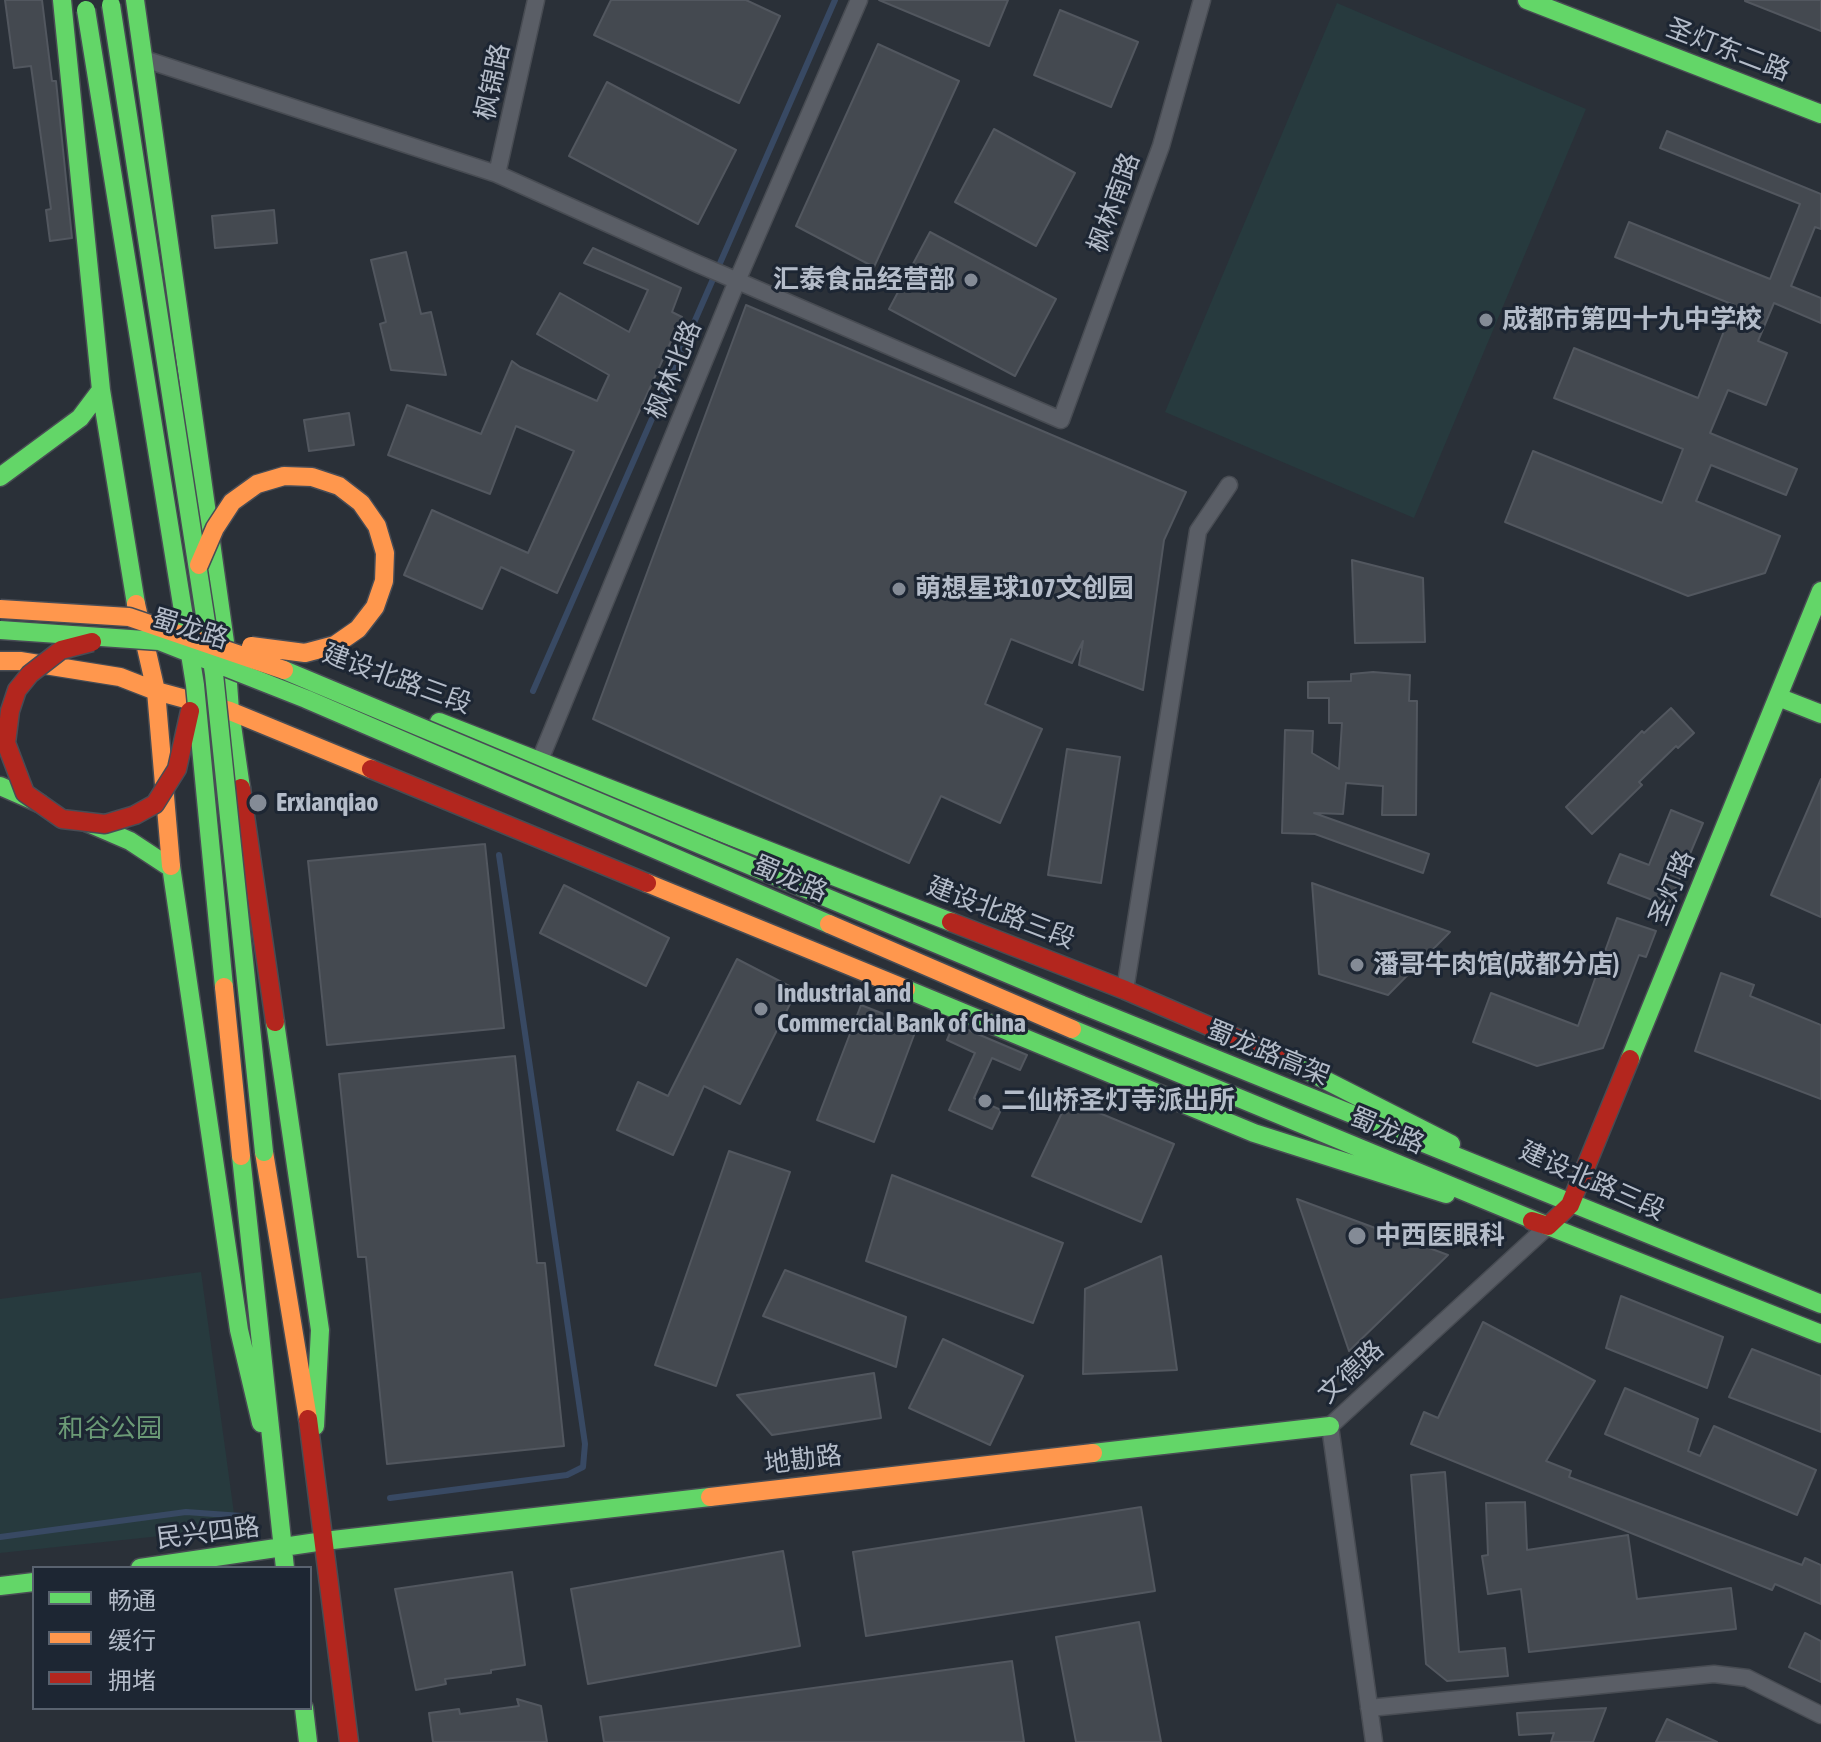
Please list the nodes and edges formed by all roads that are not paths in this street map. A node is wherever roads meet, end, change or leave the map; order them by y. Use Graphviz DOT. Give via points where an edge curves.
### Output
graph roads {
  1 [pos="62,0"];
  2 [pos="135,0"];
  3 [pos="536,0"];
  4 [pos="859,0"];
  5 [pos="1202,0"];
  6 [pos="1527,0"];
  7 [pos="111,3"];
  8 [pos="85,5"];
  9 [pos="144,59"];
  10 [pos="1821,114"];
  11 [pos="497,174"];
  12 [pos="731,278"];
  13 [pos="101,390"];
  14 [pos="0,477"];
  15 [pos="1229,485"];
  16 [pos="199,567"];
  17 [pos="1821,591"];
  18 [pos="0,609"];
  19 [pos="0,624"];
  20 [pos="0,630"];
  21 [pos="140,630"];
  22 [pos="178,631"];
  23 [pos="225,642"];
  24 [pos="199,656"];
  25 [pos="0,661"];
  26 [pos="195,685"];
  27 [pos="156,691"];
  28 [pos="1778,697"];
  29 [pos="230,711"];
  30 [pos="1821,714"];
  31 [pos="540,760"];
  32 [pos="0,786"];
  33 [pos="171,868"];
  34 [pos="1125,990"];
  35 [pos="1080,1004"];
  36 [pos="1570,1205"];
  37 [pos="1548,1226"];
  38 [pos="1821,1304"];
  39 [pos="1821,1334"];
  40 [pos="1330,1426"];
  41 [pos="313,1452"];
  42 [pos="273,1473"];
  43 [pos="324,1541"];
  44 [pos="284,1559"];
  45 [pos="172,1566"];
  46 [pos="32,1582"];
  47 [pos="0,1586"];
  48 [pos="1369,1708"];
  49 [pos="304,1710"];
  50 [pos="1821,1715"];
  51 [pos="308,1742"];
  52 [pos="349,1742"];
  53 [pos="1374,1742"];
  1 -- 13 [label="main road"];
  2 -- 9 [label="main road"];
  3 -- 11 [label="street, 枫锦路"];
  4 -- 12 [label="street, 枫林北路"];
  5 -- 12 [label="street, 枫林南路" via="1161,146 1061,420"];
  6 -- 10 [label="main road, 圣灯东二路"];
  7 -- 16 [label="main road, bridge"];
  8 -- 26 [label="main road, bridge"];
  9 -- 11 [label="street"];
  9 -- 23 [label="main road"];
  11 -- 12 [label="street"];
  12 -- 31 [label="street, 枫林北路"];
  13 -- 14 [label="main road" via="80,418"];
  13 -- 21 [label="main road"];
  15 -- 34 [label="street" via="1198,531"];
  16 -- 22 [label="main road, bridge" via="232,502 257,484 284,476 312,477 339,486 361,503 377,526 385,553 384,581 375,607 358,629 335,645 290,652"];
  16 -- 41 [label="main road, bridge" via="264,1152"];
  17 -- 28 [label="main road, 圣灯路"];
  18 -- 22 [label="main road, 蜀龙路, bridge" via="129,617"];
  19 -- 21 [label="main road, 建设北路三段"];
  20 -- 24 [label="main road, 蜀龙路, bridge" via="159,641"];
  21 -- 23 [label="main road, 建设北路三段"];
  21 -- 27 [label="main road"];
  22 -- 35 [label="main road, 蜀龙路, bridge" via="322,685"];
  23 -- 29 [label="main road"];
  23 -- 31 [label="main road, 建设北路三段"];
  24 -- 26 [label="main road, bridge" via="92,641 61,650 30,674 17,690 6,743 25,793 62,819 105,824 155,804 177,769"];
  24 -- 37 [label="main road, 蜀龙路, bridge"];
  25 -- 27 [label="main road" via="120,677"];
  26 -- 42 [label="main road, bridge"];
  27 -- 29 [label="main road"];
  27 -- 33 [label="main road"];
  28 -- 30 [label="main road"];
  28 -- 36 [label="main road, 圣灯路"];
  29 -- 37 [label="main road" via="1254,1133"];
  29 -- 41 [label="main road" via="320,1330"];
  31 -- 34 [label="main road, 建设北路三段"];
  32 -- 33 [label="main road" via="130,841"];
  33 -- 42 [label="main road" via="239,1330"];
  34 -- 36 [label="main road, 建设北路三段" via="1277,1055"];
  35 -- 36 [label="main road, 蜀龙路高架"];
  36 -- 37 [label="main road, 文德路"];
  36 -- 38 [label="main road, 建设北路三段"];
  37 -- 39 [label="main road"];
  37 -- 40 [label="street, 文德路"];
  40 -- 43 [label="main road, 地勘路"];
  40 -- 48 [label="street, 文德路"];
  41 -- 43 [label="main road"];
  42 -- 44 [label="main road"];
  43 -- 44 [label="main road, 地勘路"];
  43 -- 52 [label="main road"];
  44 -- 45 [label="main road, 民兴四路"];
  46 -- 47 [label="main road"];
  48 -- 50 [label="street" via="1714,1674 1747,1678"];
  48 -- 53 [label="street, 文德路"];
  49 -- 51 [label="main road"];
}
